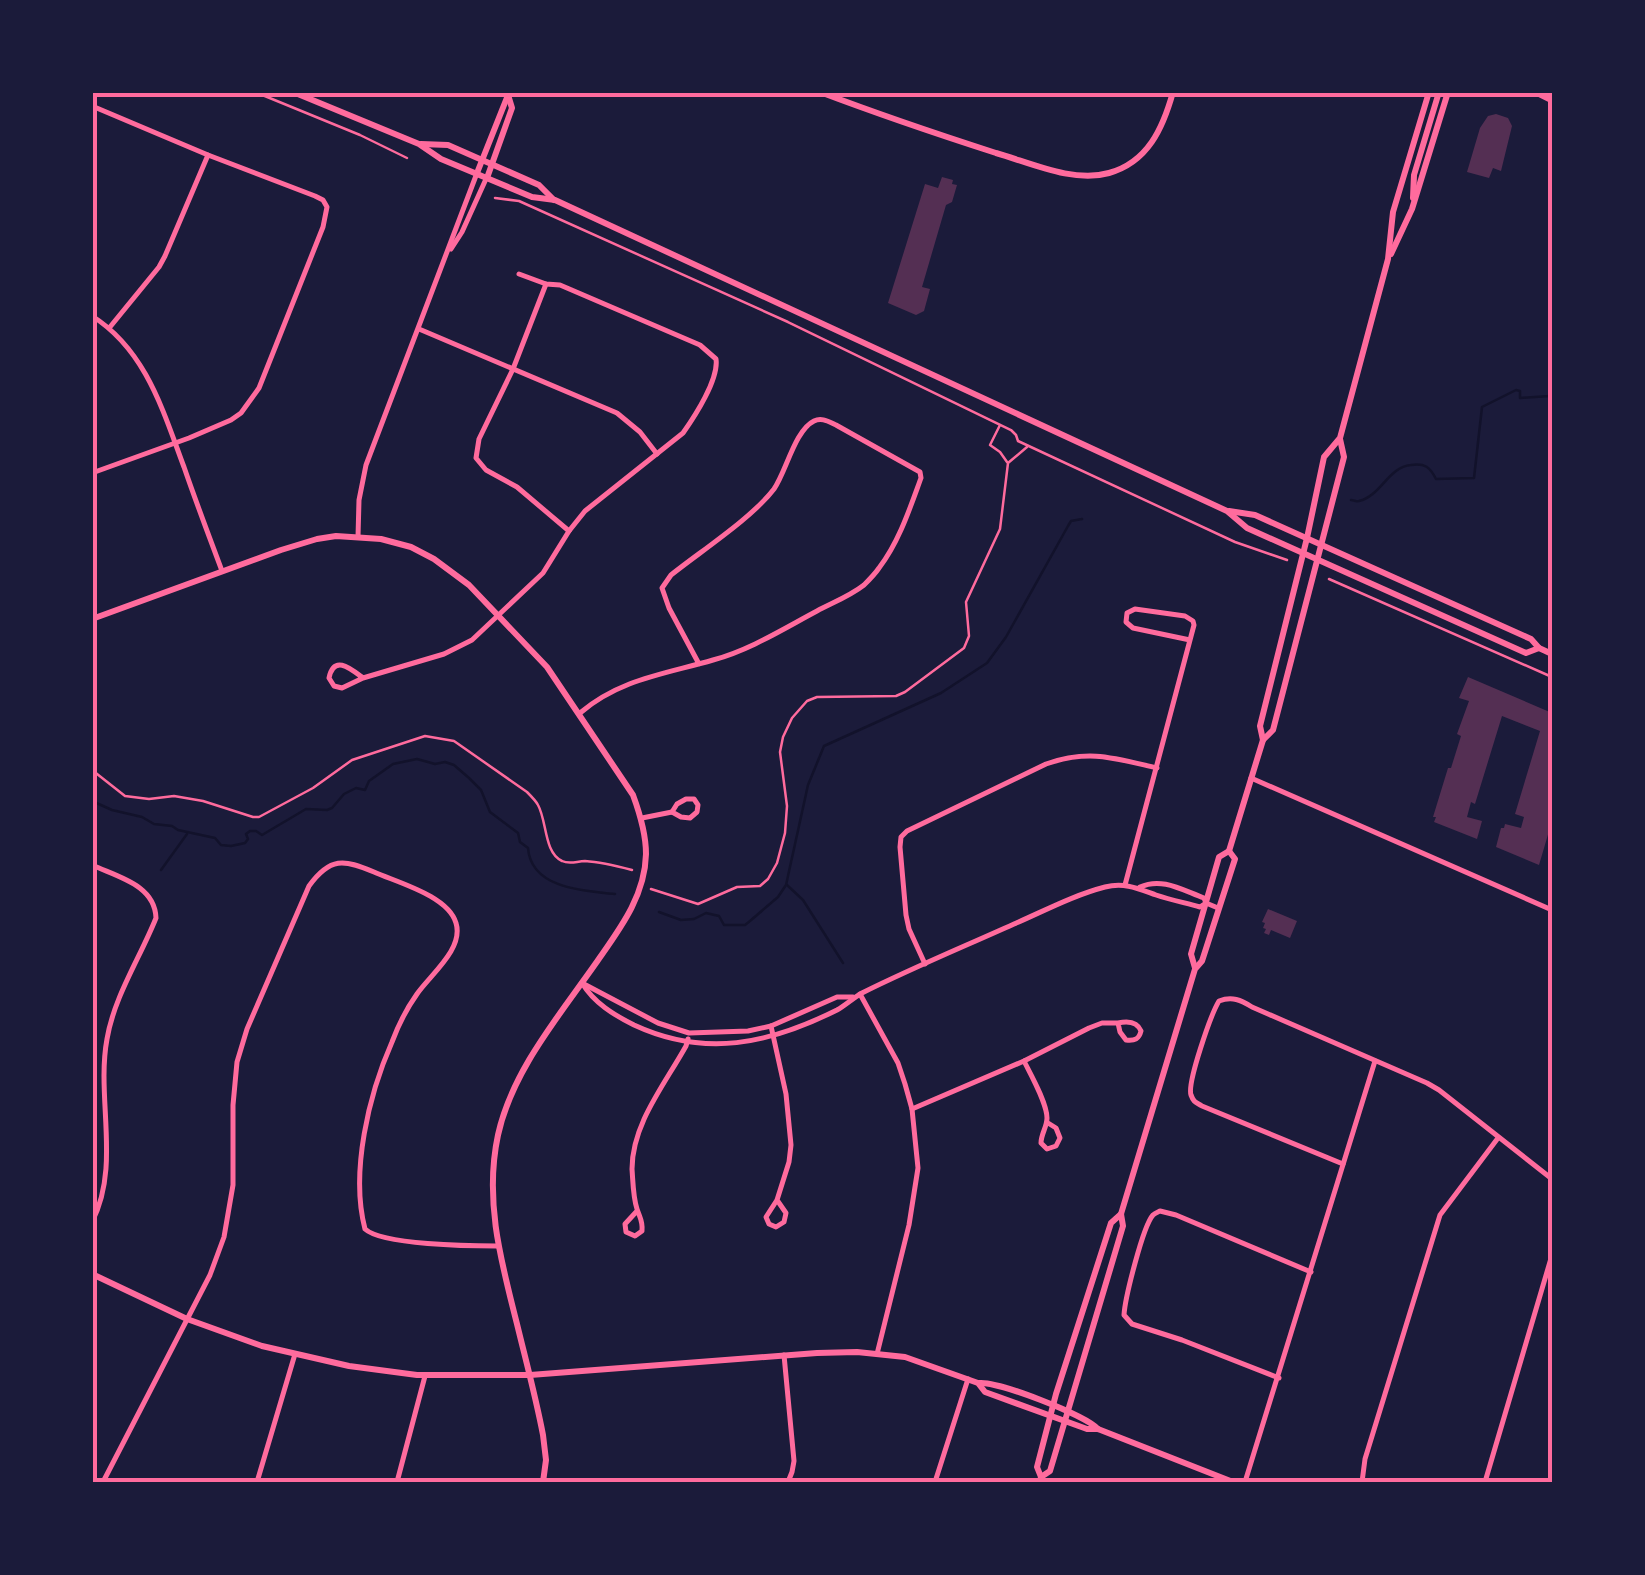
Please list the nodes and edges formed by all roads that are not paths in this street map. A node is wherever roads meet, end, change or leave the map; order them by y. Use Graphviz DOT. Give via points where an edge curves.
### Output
graph roads {
  1 [pos="293,92"];
  2 [pos="820,92"];
  3 [pos="1174,92"];
  4 [pos="1430,92"];
  5 [pos="1438,92"];
  6 [pos="1448,92"];
  7 [pos="1534,92"];
  8 [pos="508,94"];
  9 [pos="1552,96"];
  10 [pos="92,106"];
  11 [pos="419,144"];
  12 [pos="208,155"];
  13 [pos="482,160"];
  14 [pos="492,165"];
  15 [pos="477,173"];
  16 [pos="487,178"];
  17 [pos="555,200"];
  18 [pos="1412,209"];
  19 [pos="449,252"];
  20 [pos="1388,259"];
  21 [pos="519,274"];
  22 [pos="546,284"];
  23 [pos="92,316"];
  24 [pos="110,326"];
  25 [pos="419,329"];
  26 [pos="513,370"];
  27 [pos="1340,438"];
  28 [pos="174,443"];
  29 [pos="657,454"];
  30 [pos="92,472"];
  31 [pos="1228,511"];
  32 [pos="568,531"];
  33 [pos="358,537"];
  34 [pos="1307,538"];
  35 [pos="1322,545"];
  36 [pos="1304,552"];
  37 [pos="1319,560"];
  38 [pos="222,571"];
  39 [pos="499,614"];
  40 [pos="92,619"];
  41 [pos="1190,640"];
  42 [pos="1538,648"];
  43 [pos="1552,654"];
  44 [pos="699,664"];
  45 [pos="363,678"];
  46 [pos="580,712"];
  47 [pos="1263,740"];
  48 [pos="1157,768"];
  49 [pos="1250,778"];
  50 [pos="672,812"];
  51 [pos="642,818"];
  52 [pos="1229,851"];
  53 [pos="92,866"];
  54 [pos="1125,885"];
  55 [pos="1140,887"];
  56 [pos="1206,903"];
  57 [pos="1220,908"];
  58 [pos="1552,910"];
  59 [pos="925,964"];
  60 [pos="1195,969"];
  61 [pos="582,983"];
  62 [pos="858,996"];
  63 [pos="1118,1023"];
  64 [pos="772,1026"];
  65 [pos="688,1033"];
  66 [pos="775,1035"];
  67 [pos="687,1042"];
  68 [pos="1024,1061"];
  69 [pos="1375,1061"];
  70 [pos="912,1109"];
  71 [pos="1048,1122"];
  72 [pos="1498,1138"];
  73 [pos="1343,1164"];
  74 [pos="1552,1180"];
  75 [pos="778,1200"];
  76 [pos="637,1210"];
  77 [pos="1121,1214"];
  78 [pos="92,1222"];
  79 [pos="497,1246"];
  80 [pos="1552,1255"];
  81 [pos="1311,1272"];
  82 [pos="92,1274"];
  83 [pos="187,1319"];
  84 [pos="296,1354"];
  85 [pos="877,1354"];
  86 [pos="784,1355"];
  87 [pos="530,1375"];
  88 [pos="425,1376"];
  89 [pos="1279,1378"];
  90 [pos="968,1379"];
  91 [pos="978,1383"];
  92 [pos="1053,1406"];
  93 [pos="1069,1412"];
  94 [pos="1050,1415"];
  95 [pos="1065,1421"];
  96 [pos="1098,1429"];
  97 [pos="1040,1480"];
  98 [pos="103,1482"];
  99 [pos="257,1482"];
  100 [pos="397,1482"];
  101 [pos="544,1482"];
  102 [pos="788,1482"];
  103 [pos="935,1482"];
  104 [pos="1233,1482"];
  105 [pos="1245,1482"];
  106 [pos="1362,1482"];
  107 [pos="1486,1482"];
  1 -- 11 [label="main road"];
  2 -- 3 [label="main road" via="1082,176 1111,172 1143,154"];
  4 -- 20 [label="main road" via="1393,212"];
  5 -- 18 [label="main road" via="1414,174"];
  6 -- 18 [label="main road"];
  7 -- 9 [label="street"];
  8 -- 13 [label="main road"];
  8 -- 14 [label="main road" via="512,108"];
  10 -- 12 [label="street"];
  11 -- 13 [label="main road" via="448,145"];
  11 -- 15 [label="main road"];
  12 -- 24 [label="street" via="159,267"];
  12 -- 28 [label="street" via="316,196 328,208 249,404 230,420"];
  13 -- 14 [label="main road"];
  13 -- 15 [label="main road"];
  14 -- 16 [label="main road"];
  14 -- 17 [label="main road" via="539,185"];
  15 -- 16 [label="main road"];
  15 -- 19 [label="street"];
  16 -- 17 [label="main road"];
  16 -- 19 [label="street"];
  17 -- 31 [label="main road"];
  18 -- 20 [label="main road"];
  19 -- 25 [label="street"];
  20 -- 27 [label="main road"];
  21 -- 22 [label="street"];
  22 -- 26 [label="street"];
  22 -- 29 [label="street" via="683,338 716,358 718,368 692,420"];
  23 -- 24 [label="street"];
  24 -- 28 [label="street" via="145,370"];
  25 -- 26 [label="street"];
  25 -- 33 [label="street" via="366,466"];
  26 -- 29 [label="street" via="617,414"];
  26 -- 32 [label="street" via="476,458"];
  27 -- 34 [label="main road" via="1324,456"];
  27 -- 35 [label="main road" via="1344,457"];
  28 -- 30 [label="street"];
  28 -- 38 [label="street"];
  29 -- 32 [label="street"];
  31 -- 34 [label="main road"];
  31 -- 36 [label="main road" via="1247,528"];
  32 -- 39 [label="street" via="543,573"];
  33 -- 38 [label="main road" via="316,539"];
  33 -- 39 [label="main road" via="411,547 434,559"];
  34 -- 35 [label="main road"];
  34 -- 36 [label="main road"];
  35 -- 37 [label="main road"];
  35 -- 42 [label="main road"];
  36 -- 37 [label="main road"];
  36 -- 47 [label="main road" via="1260,726"];
  37 -- 42 [label="main road" via="1526,653"];
  37 -- 47 [label="main road" via="1273,730"];
  38 -- 40 [label="main road"];
  39 -- 45 [label="street" via="460,647"];
  39 -- 46 [label="main road"];
  41 -- 41 [label="street" via="1194,625 1186,616 1135,609 1127,614 1132,628"];
  41 -- 48 [label="street"];
  42 -- 43 [label="main road"];
  44 -- 44 [label="street" via="662,588 771,494 808,426 824,420 917,468 921,478 898,536 862,586 754,644"];
  44 -- 46 [label="street" via="630,682"];
  45 -- 45 [label="street" via="340,664 329,678 342,688"];
  46 -- 51 [label="main road"];
  47 -- 49 [label="main road"];
  48 -- 54 [label="street"];
  48 -- 59 [label="street" via="1085,754 1066,757 906,832 900,847 906,915"];
  49 -- 52 [label="main road"];
  49 -- 58 [label="street"];
  50 -- 50 [label="street" via="690,818 698,805 686,798"];
  50 -- 51 [label="street"];
  51 -- 61 [label="main road" via="646,851 638,896"];
  52 -- 56 [label="main road" via="1220,856"];
  52 -- 57 [label="main road" via="1234,862"];
  53 -- 78 [label="street" via="144,890 156,918 106,1041 104,1181"];
  54 -- 55 [label="street"];
  54 -- 59 [label="street" via="1083,894"];
  55 -- 56 [label="street" via="1200,907"];
  55 -- 56 [label="street" via="1164,883"];
  56 -- 57 [label="street"];
  56 -- 60 [label="main road" via="1191,954"];
  57 -- 60 [label="main road"];
  59 -- 62 [label="street"];
  60 -- 77 [label="main road"];
  61 -- 65 [label="street"];
  61 -- 67 [label="street" via="621,1018"];
  61 -- 79 [label="main road" via="503,1115 492,1172"];
  62 -- 64 [label="street" via="837,997"];
  62 -- 66 [label="street"];
  62 -- 70 [label="street" via="898,1063"];
  63 -- 63 [label="street" via="1126,1040 1140,1037 1136,1024"];
  63 -- 68 [label="street" via="1089,1028"];
  64 -- 65 [label="street"];
  64 -- 66 [label="street"];
  65 -- 67 [label="street"];
  66 -- 67 [label="street" via="721,1045"];
  66 -- 75 [label="street" via="791,1127"];
  67 -- 76 [label="street" via="636,1146"];
  68 -- 70 [label="street"];
  68 -- 71 [label="street"];
  69 -- 72 [label="street" via="1439,1090"];
  69 -- 73 [label="street"];
  69 -- 73 [label="street" via="1227,998 1216,1006 1197,1063 1190,1090 1197,1104"];
  70 -- 85 [label="street" via="915,1195"];
  71 -- 71 [label="street" via="1040,1137 1048,1149 1060,1138"];
  72 -- 74 [label="street"];
  72 -- 106 [label="street" via="1440,1215"];
  73 -- 81 [label="street"];
  75 -- 75 [label="street" via="766,1217 776,1227 786,1213"];
  76 -- 76 [label="street" via="625,1224 635,1236 643,1220"];
  77 -- 92 [label="main road" via="1112,1224"];
  77 -- 93 [label="main road"];
  79 -- 83 [label="street" via="379,1237 365,1229 360,1191 376,1084 414,999 458,935 449,908 436,899 355,864 334,862 309,886 242,1045 234,1078 229,1215"];
  79 -- 87 [label="main road"];
  80 -- 107 [label="street"];
  81 -- 89 [label="street"];
  81 -- 89 [label="street" via="1160,1211 1147,1227 1125,1297 1124,1315 1132,1324"];
  82 -- 83 [label="main road"];
  83 -- 84 [label="main road"];
  83 -- 98 [label="street"];
  84 -- 88 [label="main road"];
  84 -- 99 [label="street"];
  85 -- 86 [label="main road"];
  85 -- 90 [label="main road"];
  86 -- 87 [label="main road"];
  86 -- 102 [label="street" via="794,1460"];
  87 -- 88 [label="main road"];
  87 -- 101 [label="main road"];
  88 -- 100 [label="street"];
  89 -- 105 [label="street"];
  90 -- 91 [label="main road"];
  90 -- 103 [label="street"];
  91 -- 92 [label="main road"];
  91 -- 94 [label="main road"];
  92 -- 93 [label="main road"];
  92 -- 94 [label="main road"];
  93 -- 95 [label="main road"];
  93 -- 96 [label="main road"];
  94 -- 95 [label="main road"];
  94 -- 97 [label="main road"];
  95 -- 96 [label="main road"];
  95 -- 97 [label="main road" via="1050,1471"];
  96 -- 104 [label="main road"];
}
